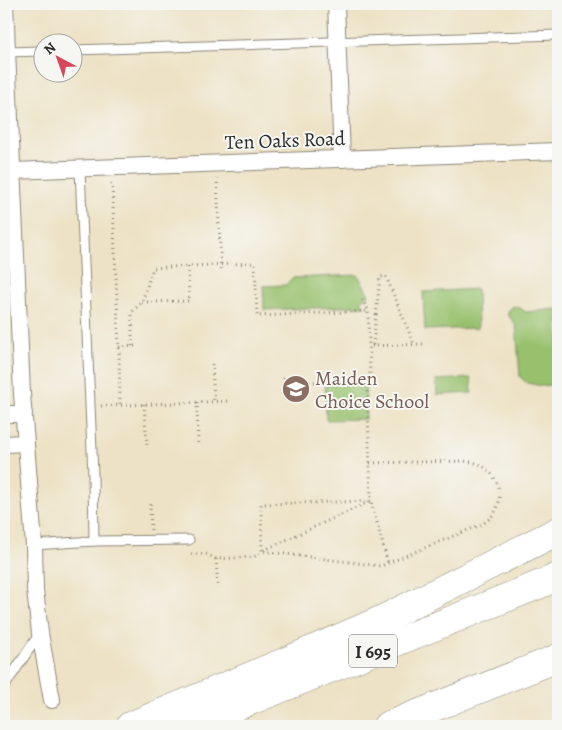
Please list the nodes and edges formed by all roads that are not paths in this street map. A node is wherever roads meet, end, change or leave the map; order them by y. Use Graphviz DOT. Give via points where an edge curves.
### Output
graph roads {
  1 [pos="5,4"];
  2 [pos="336,4"];
  3 [pos="558,35"];
  4 [pos="338,41"];
  5 [pos="82,50"];
  6 [pos="32,51"];
  7 [pos="7,52"];
  8 [pos="558,151"];
  9 [pos="342,159"];
  10 [pos="80,169"];
  11 [pos="12,171"];
  12 [pos="4,414"];
  13 [pos="24,414"];
  14 [pos="26,443"];
  15 [pos="4,444"];
  16 [pos="558,531"];
  17 [pos="189,540"];
  18 [pos="94,541"];
  19 [pos="34,545"];
  20 [pos="558,576"];
  21 [pos="40,633"];
  22 [pos="558,658"];
  23 [pos="4,687"];
  24 [pos="52,700"];
  25 [pos="130,726"];
  26 [pos="188,726"];
  27 [pos="387,726"];
  1 -- 7 [label="street"];
  2 -- 4 [label="street"];
  3 -- 4 [label="lane"];
  4 -- 5 [label="lane"];
  4 -- 9 [label="street"];
  6 -- 7 [label="lane"];
  7 -- 11 [label="street"];
  8 -- 9 [label="street, Ten Oaks Road"];
  9 -- 10 [label="street, Ten Oaks Road"];
  10 -- 11 [label="street, Ten Oaks Road"];
  10 -- 18 [label="lane"];
  11 -- 13 [label="street"];
  12 -- 13 [label="street"];
  13 -- 14 [label="street"];
  14 -- 15 [label="street"];
  14 -- 19 [label="street"];
  16 -- 25 [label="highway" via="383,618"];
  17 -- 18 [label="lane"];
  18 -- 19 [label="lane"];
  19 -- 21 [label="street"];
  20 -- 26 [label="highway, I 695"];
  21 -- 23 [label="lane"];
  21 -- 24 [label="street"];
  22 -- 27 [label="highway"];
}
